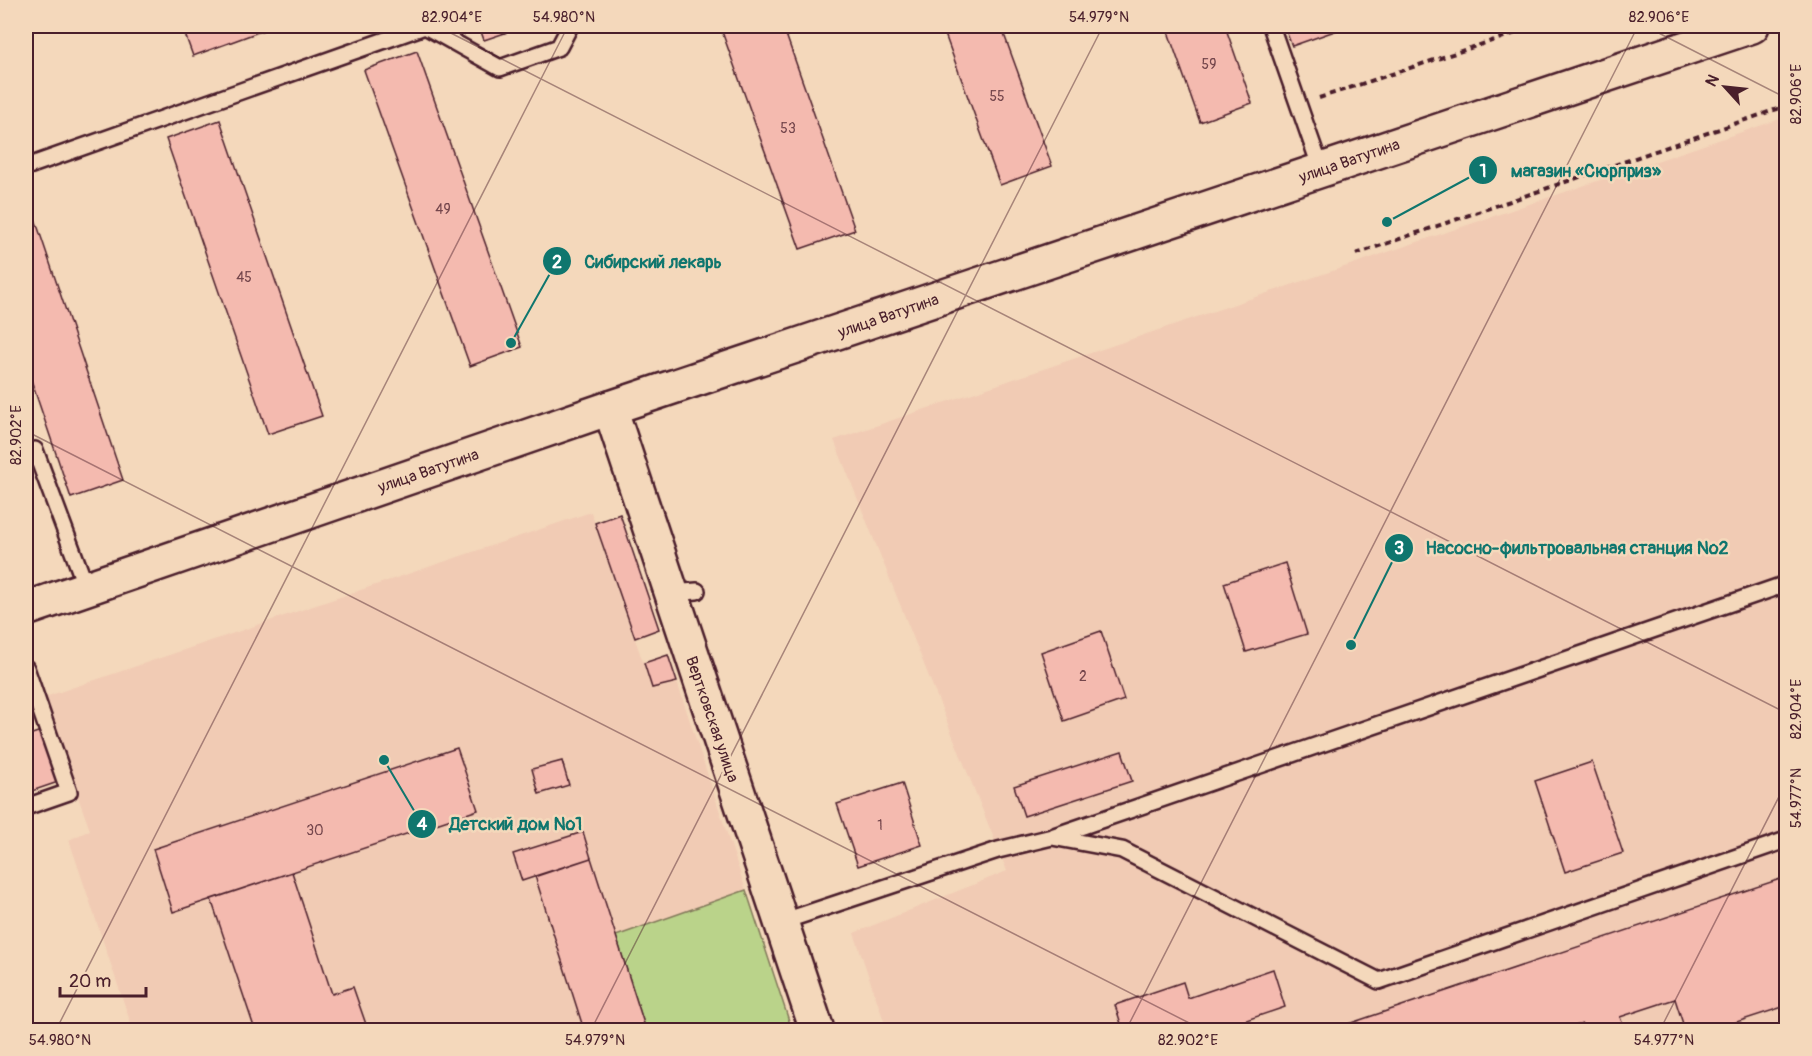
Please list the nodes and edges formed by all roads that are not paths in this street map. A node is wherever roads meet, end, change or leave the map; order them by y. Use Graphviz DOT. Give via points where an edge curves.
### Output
graph roads {
  1 [pos="570,26"];
  2 [pos="1271,26"];
  3 [pos="1752,26"];
  4 [pos="26,167"];
  5 [pos="1321,169"];
  6 [pos="610,408"];
  7 [pos="35,450"];
  8 [pos="1786,584"];
  9 [pos="86,587"];
  10 [pos="26,609"];
  11 [pos="26,668"];
  12 [pos="26,807"];
  13 [pos="1052,837"];
  14 [pos="1786,840"];
  15 [pos="781,922"];
  16 [pos="817,1030"];
  1 -- 4 [label="lane" via="559,47 500,68 426,26"];
  2 -- 5 [label="lane"];
  3 -- 5 [label="main road, улица Ватутина"];
  5 -- 6 [label="main road, улица Ватутина"];
  6 -- 9 [label="main road, улица Ватутина"];
  6 -- 15 [label="main road, Вертковская улица" via="684,592"];
  7 -- 9 [label="lane"];
  8 -- 13 [label="lane"];
  9 -- 10 [label="main road, улица Ватутина"];
  11 -- 12 [label="lane" via="69,792"];
  13 -- 14 [label="lane" via="1122,850 1379,981"];
  13 -- 15 [label="lane" via="998,850"];
  15 -- 16 [label="main road, Вертковская улица"];
}
